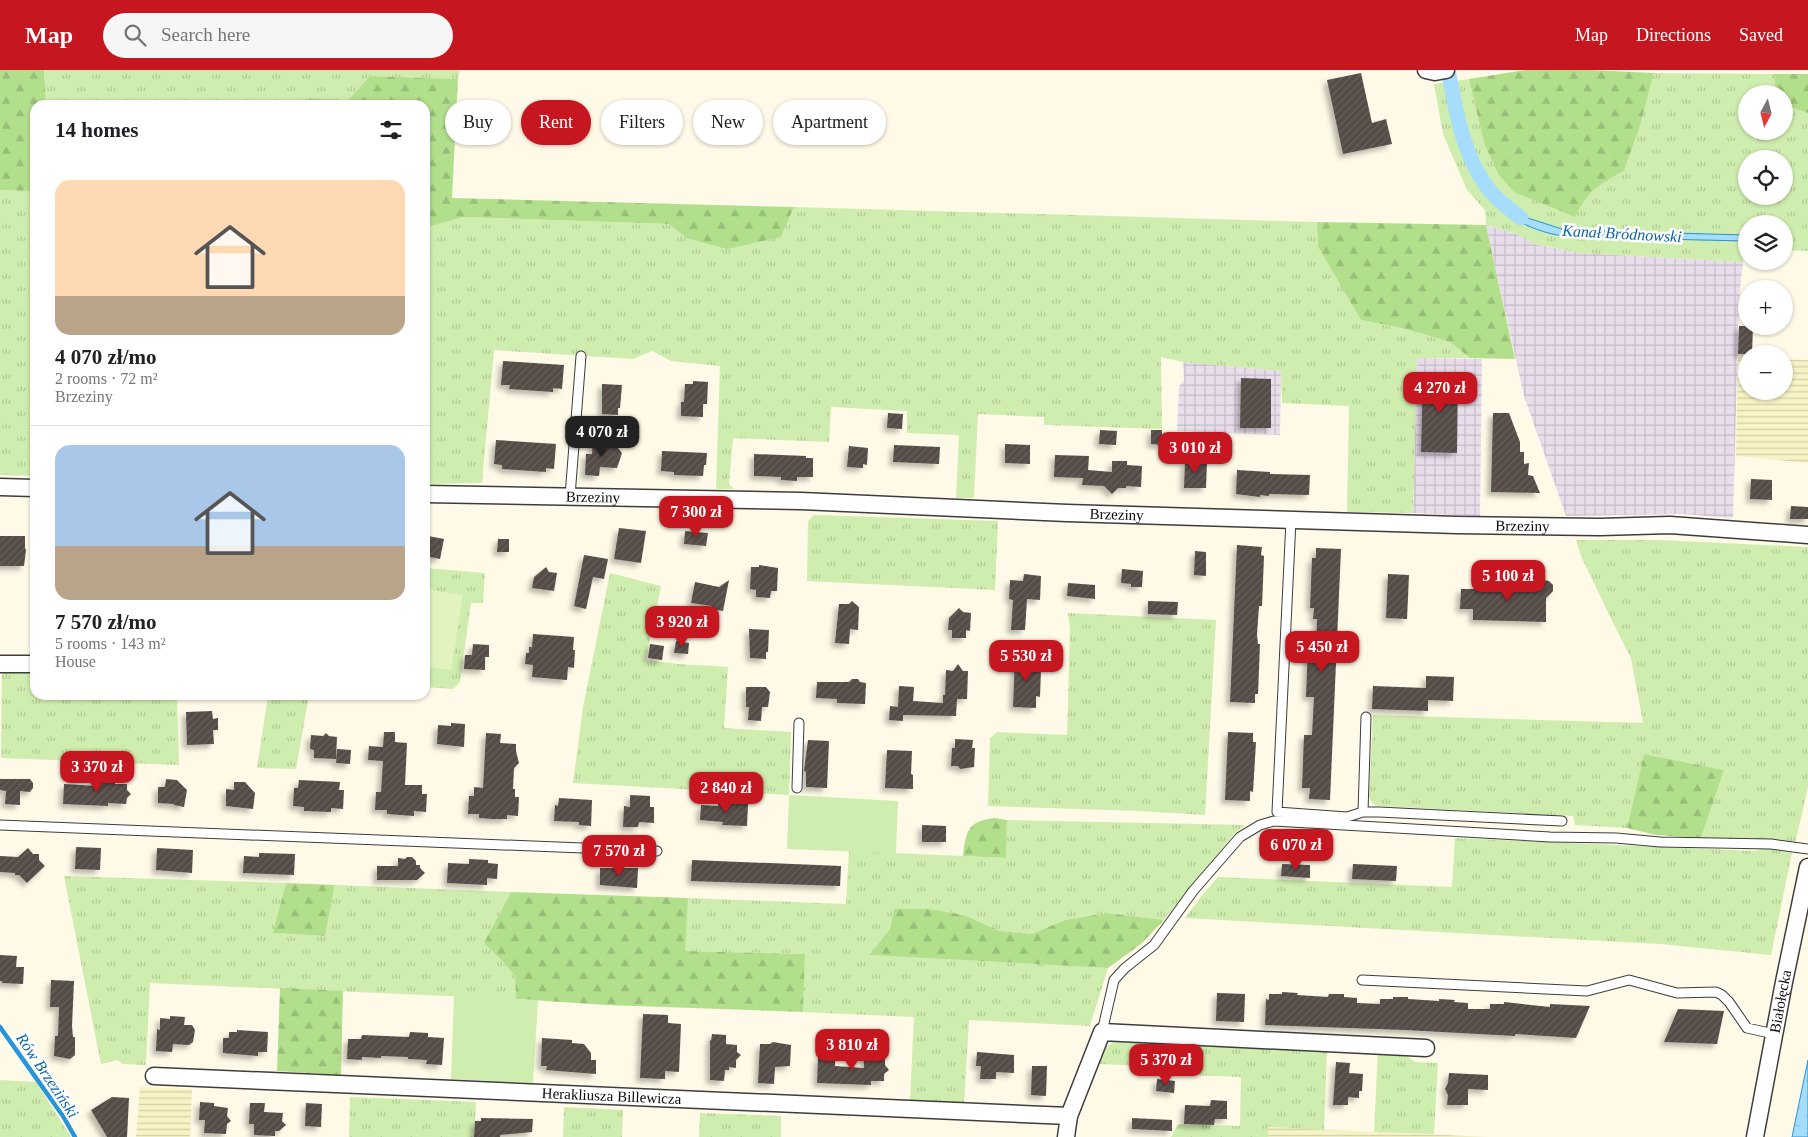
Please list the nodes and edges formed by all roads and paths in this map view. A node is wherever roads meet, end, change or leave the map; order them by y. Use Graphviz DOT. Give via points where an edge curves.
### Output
graph roads {
  1 [pos="582,356"];
  2 [pos="0,487"];
  3 [pos="30,488"];
  4 [pos="430,494"];
  5 [pos="570,496"];
  6 [pos="1291,520"];
  7 [pos="1808,535"];
  8 [pos="0,664"];
  9 [pos="30,664"];
  10 [pos="1366,716"];
  11 [pos="799,723"];
  12 [pos="797,788"];
  13 [pos="1363,812"];
  14 [pos="1562,821"];
  15 [pos="0,825"];
  16 [pos="1808,849"];
  17 [pos="657,851"];
  18 [pos="1808,867"];
  19 [pos="1362,980"];
  20 [pos="1102,1032"];
  21 [pos="1774,1034"];
  22 [pos="1426,1048"];
  23 [pos="154,1076"];
  24 [pos="1069,1116"];
  25 [pos="1066,1137"];
  26 [pos="1755,1137"];
  1 -- 5 [label="lane"];
  2 -- 3 [label="street"];
  4 -- 5 [label="street, Brzeziny"];
  5 -- 6 [label="street, Brzeziny" via="801,501"];
  6 -- 7 [label="street, Brzeziny" via="1600,527 1670,525"];
  6 -- 13 [label="lane" via="1277,812 1347,817"];
  8 -- 9 [label="street"];
  10 -- 13 [label="lane"];
  11 -- 12 [label="lane"];
  13 -- 14 [label="lane"];
  15 -- 17 [label="lane"];
  16 -- 20 [label="lane" via="1771,844 1550,837 1274,821 1240,837 1193,891 1154,945 1114,980"];
  18 -- 21 [label="street, Białołęcka"];
  19 -- 21 [label="lane" via="1587,991 1629,980 1677,993 1716,992 1729,1002 1747,1028"];
  20 -- 22 [label="street"];
  20 -- 24 [label="street"];
  21 -- 26 [label="street, Białołęcka"];
  23 -- 24 [label="street, Herakliusza Billewicza"];
  24 -- 25 [label="street"];
}
